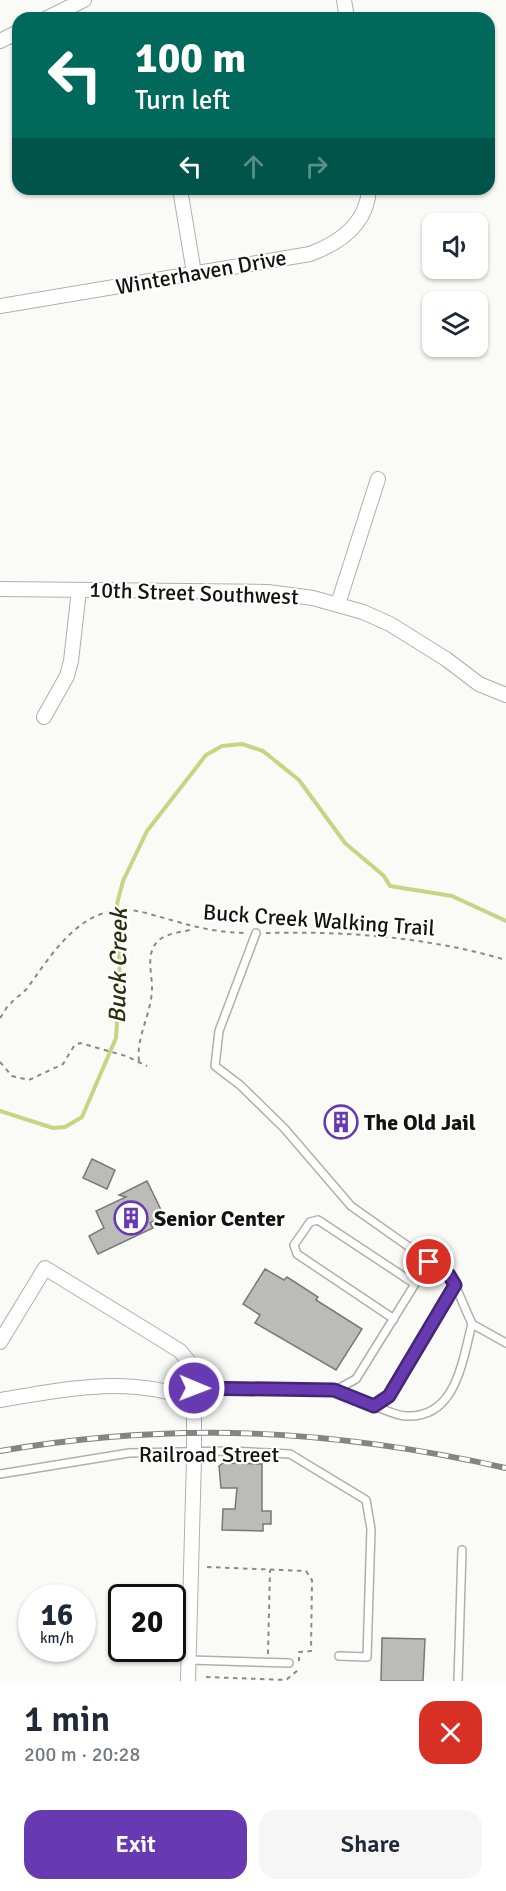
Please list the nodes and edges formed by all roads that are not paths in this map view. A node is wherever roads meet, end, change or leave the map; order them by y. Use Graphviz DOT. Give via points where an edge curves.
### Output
graph roads {
  1 [pos="84,0"];
  2 [pos="59,12"];
  3 [pos="181,195"];
  4 [pos="368,195"];
  5 [pos="194,273"];
  6 [pos="0,306"];
  7 [pos="378,479"];
  8 [pos="0,589"];
  9 [pos="79,590"];
  10 [pos="338,604"];
  11 [pos="506,695"];
  12 [pos="44,717"];
  13 [pos="256,933"];
  14 [pos="455,1285"];
  15 [pos="394,1319"];
  16 [pos="472,1324"];
  17 [pos="0,1342"];
  18 [pos="506,1343"];
  19 [pos="334,1390"];
  20 [pos="194,1394"];
  21 [pos="0,1400"];
  22 [pos="374,1406"];
  23 [pos="194,1451"];
  24 [pos="0,1474"];
  25 [pos="462,1550"];
  26 [pos="339,1656"];
  27 [pos="189,1660"];
  28 [pos="289,1663"];
  29 [pos="188,1681"];
  30 [pos="459,1681"];
  1 -- 2 [label="street"];
  3 -- 5 [label="street"];
  4 -- 5 [label="street, Winterhaven Drive" via="366,207 350,232 329,247 310,254"];
  5 -- 6 [label="street, Winterhaven Drive"];
  7 -- 10 [label="street"];
  8 -- 9 [label="street, 10th Street Southwest"];
  9 -- 10 [label="street, 10th Street Southwest" via="291,593"];
  9 -- 12 [label="street" via="71,662"];
  10 -- 11 [label="street, 10th Street Southwest" via="390,624 478,684"];
  13 -- 14 [label="lane" via="219,1031 215,1066 284,1128 351,1206 449,1275"];
  14 -- 16 [label="lane"];
  14 -- 22 [label="lane" via="389,1396"];
  15 -- 15 [label="lane" via="415,1284 318,1220 310,1222 294,1245 297,1254"];
  15 -- 19 [label="lane" via="357,1379"];
  16 -- 18 [label="lane"];
  16 -- 22 [label="lane" via="457,1378 439,1409 403,1416"];
  17 -- 20 [label="street" via="45,1268 186,1356"];
  19 -- 20 [label="lane"];
  19 -- 22 [label="lane"];
  20 -- 21 [label="street" via="101,1384"];
  20 -- 23 [label="street"];
  23 -- 24 [label="lane, Railroad Street" via="129,1453"];
  23 -- 26 [label="lane, Railroad Street" via="290,1454 366,1500 371,1529 367,1657"];
  23 -- 27 [label="street"];
  25 -- 30 [label="lane"];
  27 -- 28 [label="lane"];
  27 -- 29 [label="street"];
}
